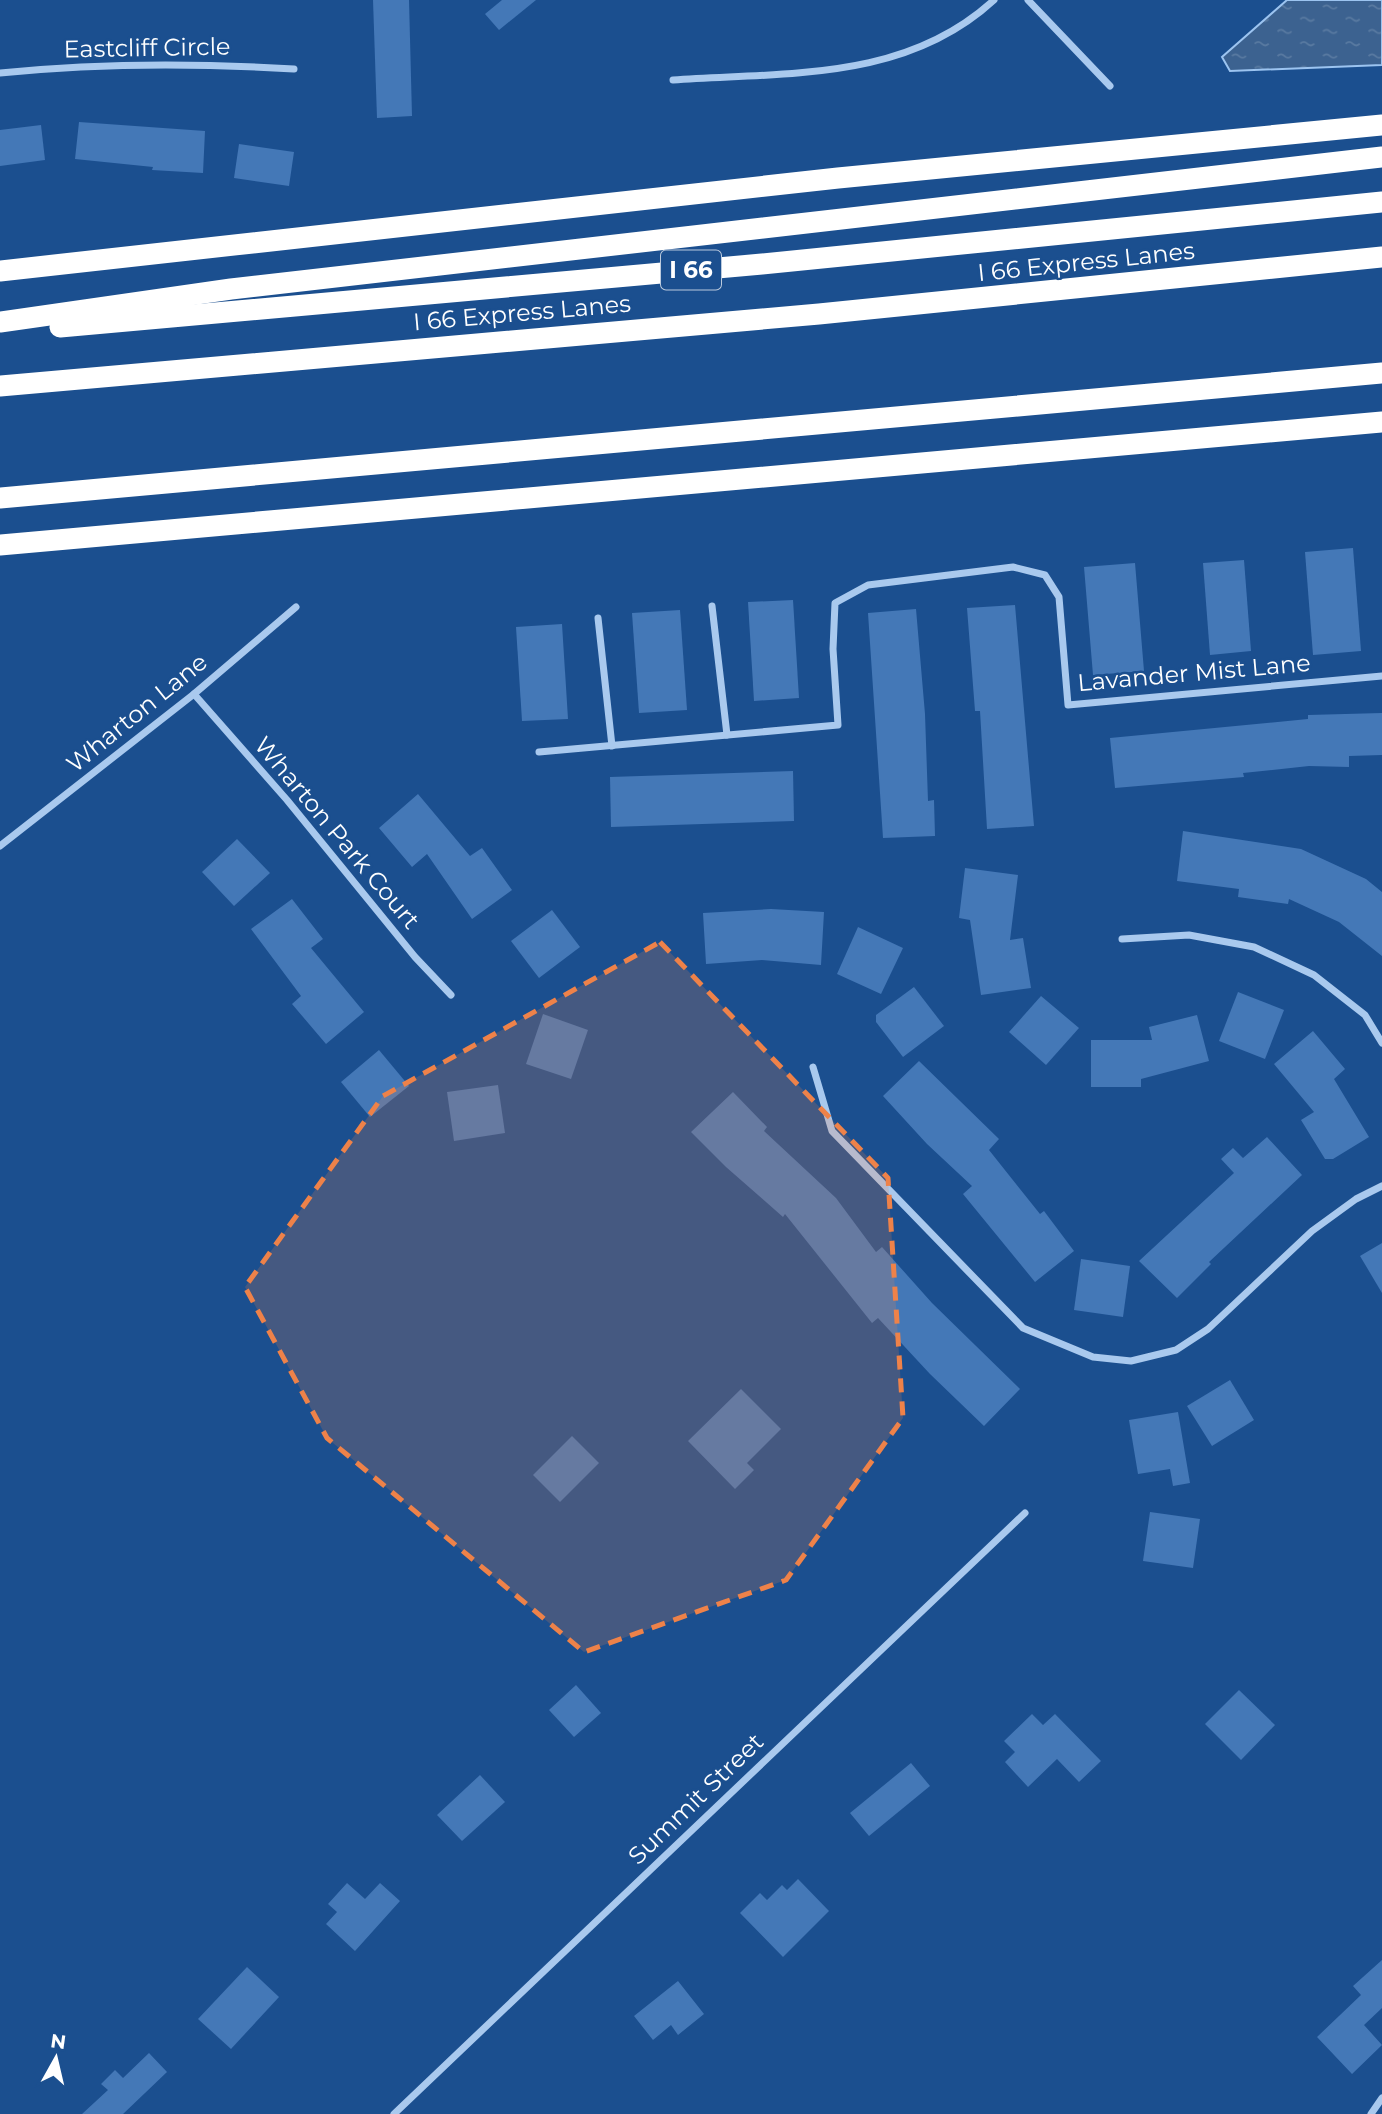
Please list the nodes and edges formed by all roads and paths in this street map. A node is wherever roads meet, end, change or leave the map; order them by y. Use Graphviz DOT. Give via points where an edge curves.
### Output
graph roads {
  1 [pos="994,0"];
  2 [pos="1028,0"];
  3 [pos="294,69"];
  4 [pos="0,73"];
  5 [pos="673,80"];
  6 [pos="1110,86"];
  7 [pos="1382,125"];
  8 [pos="1382,157"];
  9 [pos="1382,202"];
  10 [pos="1382,257"];
  11 [pos="0,271"];
  12 [pos="0,322"];
  13 [pos="0,332"];
  14 [pos="1382,373"];
  15 [pos="0,386"];
  16 [pos="1382,422"];
  17 [pos="0,498"];
  18 [pos="0,545"];
  19 [pos="712,606"];
  20 [pos="296,607"];
  21 [pos="598,618"];
  22 [pos="1382,676"];
  23 [pos="194,694"];
  24 [pos="727,735"];
  25 [pos="612,746"];
  26 [pos="539,752"];
  27 [pos="0,846"];
  28 [pos="1122,939"];
  29 [pos="451,995"];
  30 [pos="1382,1043"];
  31 [pos="813,1067"];
  32 [pos="1382,1186"];
  33 [pos="1025,1513"];
  34 [pos="1382,2098"];
  35 [pos="394,2114"];
  36 [pos="1371,2114"];
  1 -- 5 [label="street" via="929,45 872,64"];
  2 -- 6 [label="street"];
  3 -- 4 [label="street, Eastcliff Circle" via="235,65"];
  7 -- 11 [label="highway" via="838,178"];
  8 -- 12 [label="highway" via="231,289"];
  9 -- 13 [label="highway, I 66" via="762,264"];
  10 -- 15 [label="highway, I 66 Express Lanes" via="875,309"];
  14 -- 17 [label="highway"];
  16 -- 18 [label="highway"];
  19 -- 24 [label="street"];
  20 -- 23 [label="street, Wharton Lane"];
  21 -- 25 [label="street"];
  22 -- 24 [label="street, Lavander Mist Lane" via="1068,705 1059,597 1045,575 1013,567 868,585 835,603 838,725"];
  23 -- 27 [label="street, Wharton Lane"];
  23 -- 29 [label="street, Wharton Park Court"];
  24 -- 25 [label="street, Lavander Mist Lane"];
  25 -- 26 [label="street, Lavander Mist Lane"];
  28 -- 30 [label="street" via="1189,935 1255,947 1314,975 1365,1015"];
  31 -- 32 [label="street" via="832,1131 1023,1328 1093,1357 1131,1361 1177,1350 1208,1329 1312,1231"];
  33 -- 35 [label="street, Summit Street"];
  34 -- 36 [label="street"];
}
